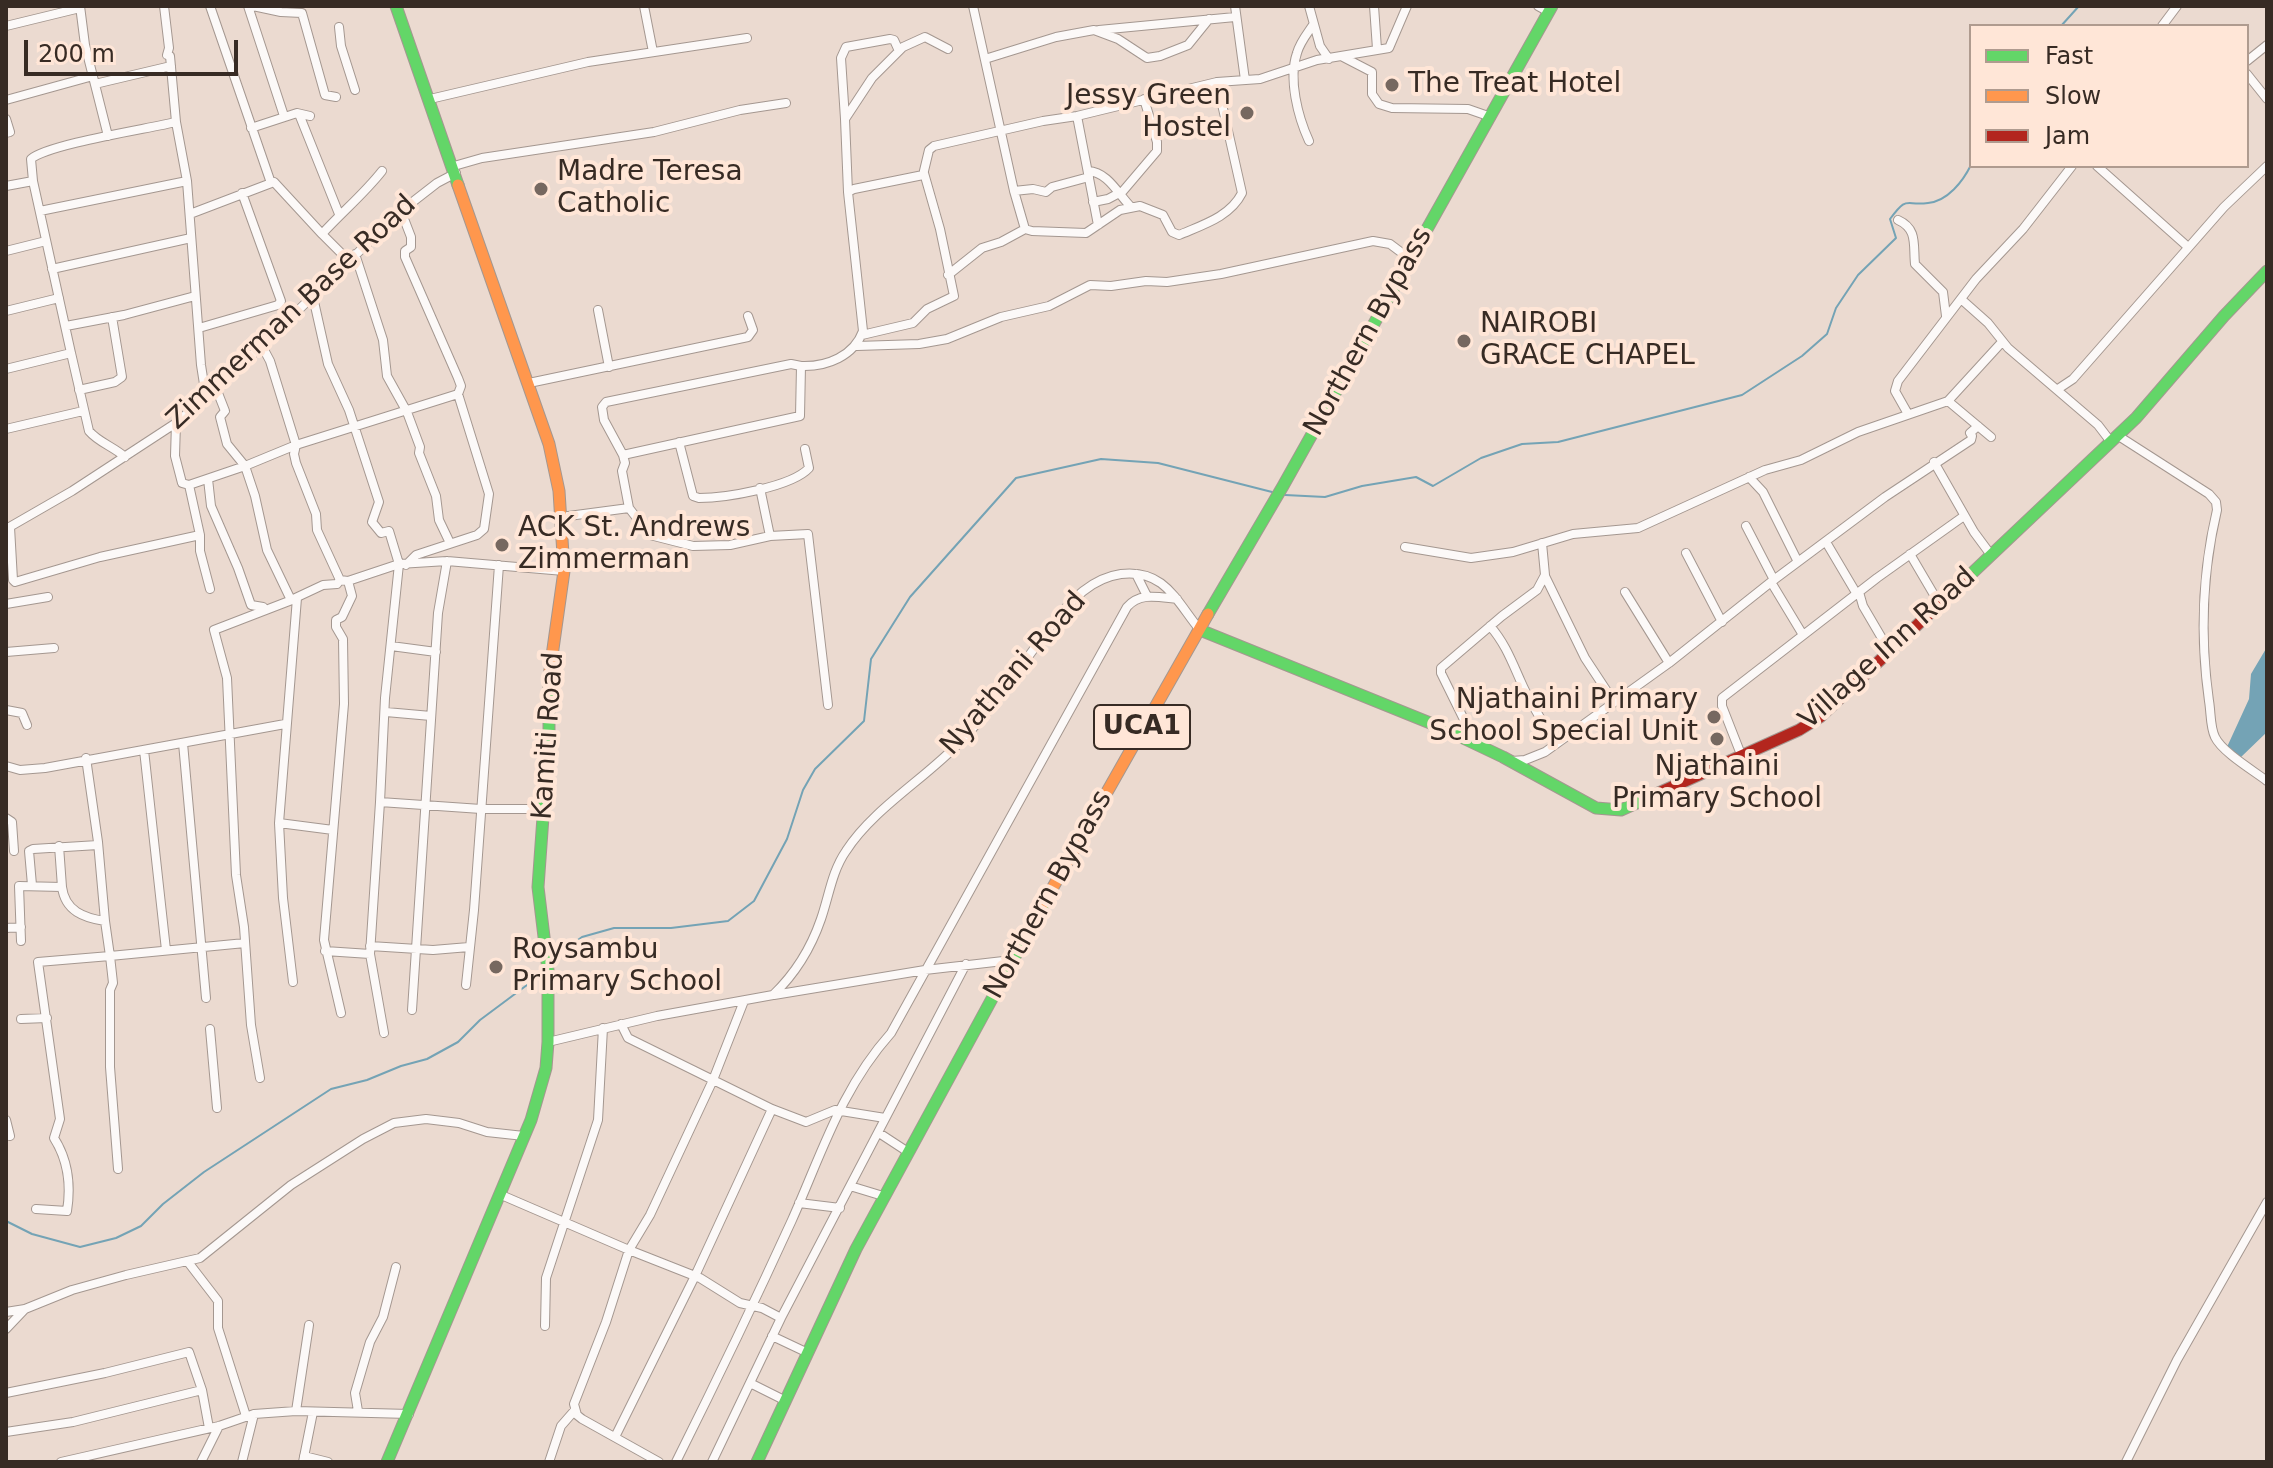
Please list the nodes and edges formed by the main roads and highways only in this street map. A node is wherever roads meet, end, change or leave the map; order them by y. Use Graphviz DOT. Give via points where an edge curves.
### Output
graph roads {
  1 [pos="396,6"];
  2 [pos="1546,8"];
  3 [pos="2267,271"];
  4 [pos="1200,630"];
  5 [pos="387,1462"];
  6 [pos="757,1462"];
  1 -- 5 [label="main road, Kamiti Road" via="553,458 564,571 549,677 538,887 548,970 542,1083"];
  2 -- 4 [label="main road, Northern Bypass / UCA1" via="1491,117"];
  3 -- 4 [label="main road, Village Inn Road" via="2136,418 1810,725 1621,810 1585,803 1391,705"];
  4 -- 6 [label="main road, Northern Bypass / UCA1" via="883,1196"];
}
